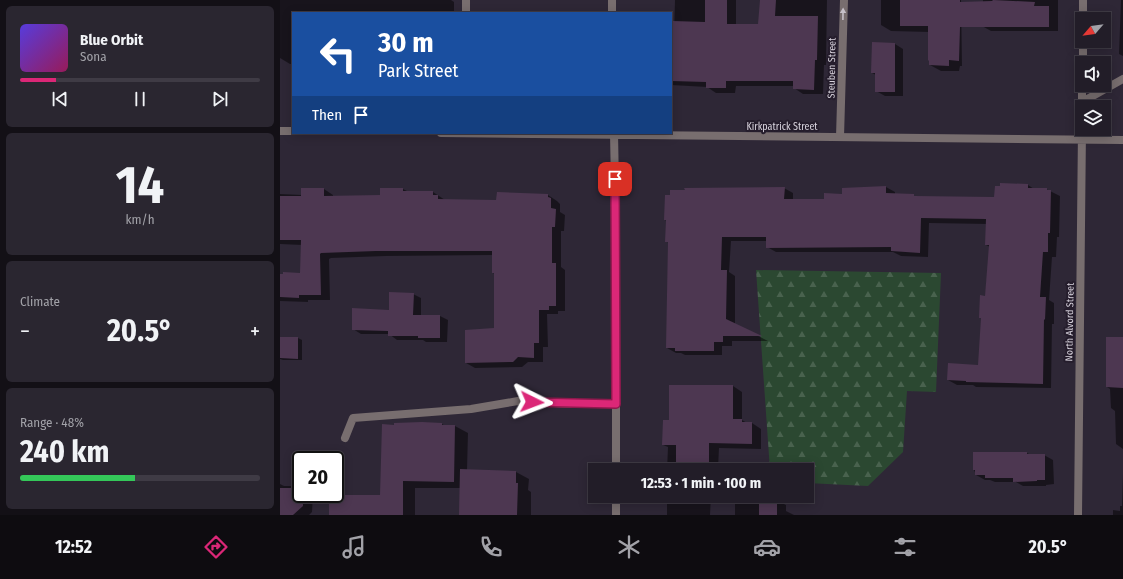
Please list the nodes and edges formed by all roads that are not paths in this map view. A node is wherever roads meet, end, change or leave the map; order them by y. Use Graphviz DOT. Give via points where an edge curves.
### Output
graph roads {
  1 [pos="466,0"];
  2 [pos="612,0"];
  3 [pos="844,0"];
  4 [pos="1083,0"];
  5 [pos="466,12"];
  6 [pos="612,12"];
  7 [pos="1083,12"];
  8 [pos="1123,79"];
  9 [pos="1089,100"];
  10 [pos="280,131"];
  11 [pos="292,131"];
  12 [pos="614,134"];
  13 [pos="840,137"];
  14 [pos="1082,139"];
  15 [pos="1123,140"];
  16 [pos="616,404"];
  17 [pos="345,438"];
  18 [pos="616,463"];
  19 [pos="616,503"];
  20 [pos="616,515"];
  21 [pos="1078,515"];
  1 -- 5 [label="street"];
  2 -- 6 [label="street"];
  13 -- 3 [label="street, Steuben Street, one-way"];
  4 -- 7 [label="street"];
  8 -- 9 [label="street"];
  10 -- 11 [label="street"];
  12 -- 13 [label="street, Kirkpatrick Street"];
  12 -- 16 [label="street"];
  13 -- 14 [label="street, Kirkpatrick Street"];
  14 -- 15 [label="street, Kirkpatrick Street"];
  14 -- 21 [label="street, North Alvord Street"];
  16 -- 17 [label="street" via="518,401 471,409 353,418"];
  16 -- 18 [label="street"];
  19 -- 20 [label="street"];
}
